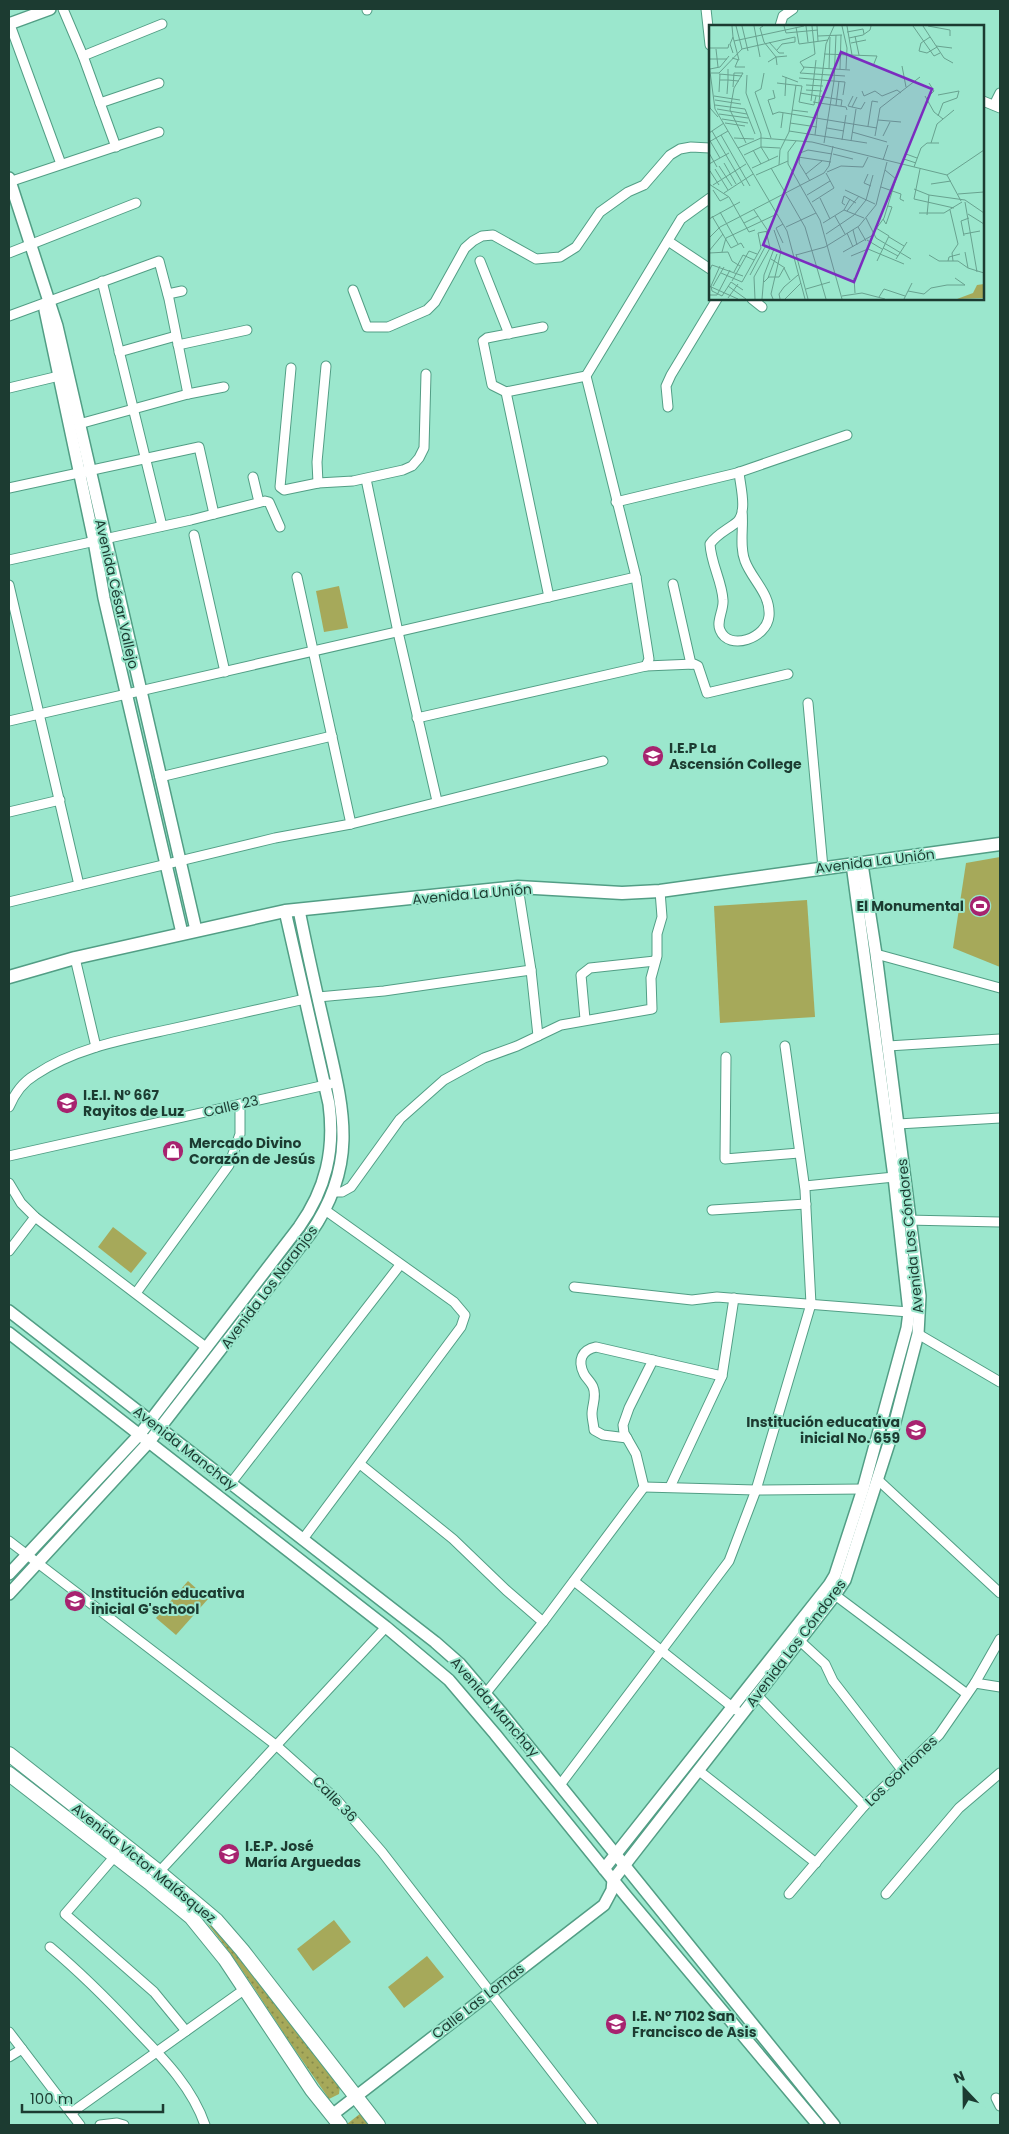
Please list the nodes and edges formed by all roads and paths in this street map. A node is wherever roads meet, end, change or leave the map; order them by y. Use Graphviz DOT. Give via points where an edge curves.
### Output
graph roads {
  1 [pos="50,9"];
  2 [pos="63,9"];
  3 [pos="706,9"];
  4 [pos="793,9"];
  5 [pos="9,24"];
  6 [pos="162,24"];
  7 [pos="780,25"];
  8 [pos="709,36"];
  9 [pos="83,56"];
  10 [pos="159,83"];
  11 [pos="1000,93"];
  12 [pos="984,101"];
  13 [pos="100,103"];
  14 [pos="997,107"];
  15 [pos="158,132"];
  16 [pos="116,147"];
  17 [pos="709,148"];
  18 [pos="61,164"];
  19 [pos="9,181"];
  20 [pos="709,199"];
  21 [pos="136,203"];
  22 [pos="668,241"];
  23 [pos="30,245"];
  24 [pos="9,253"];
  25 [pos="480,261"];
  26 [pos="709,268"];
  27 [pos="102,281"];
  28 [pos="353,290"];
  29 [pos="182,291"];
  30 [pos="168,294"];
  31 [pos="716,300"];
  32 [pos="753,300"];
  33 [pos="47,302"];
  34 [pos="762,306"];
  35 [pos="9,316"];
  36 [pos="542,327"];
  37 [pos="248,330"];
  38 [pos="510,334"];
  39 [pos="177,341"];
  40 [pos="119,352"];
  41 [pos="326,366"];
  42 [pos="292,368"];
  43 [pos="426,374"];
  44 [pos="59,376"];
  45 [pos="586,376"];
  46 [pos="224,387"];
  47 [pos="9,388"];
  48 [pos="506,392"];
  49 [pos="188,394"];
  50 [pos="668,407"];
  51 [pos="133,409"];
  52 [pos="79,424"];
  53 [pos="848,435"];
  54 [pos="145,458"];
  55 [pos="84,471"];
  56 [pos="739,472"];
  57 [pos="253,477"];
  58 [pos="366,479"];
  59 [pos="318,483"];
  60 [pos="9,488"];
  61 [pos="259,502"];
  62 [pos="616,502"];
  63 [pos="742,511"];
  64 [pos="214,514"];
  65 [pos="162,526"];
  66 [pos="280,527"];
  67 [pos="194,535"];
  68 [pos="99,540"];
  69 [pos="9,560"];
  70 [pos="297,577"];
  71 [pos="636,577"];
  72 [pos="673,584"];
  73 [pos="9,585"];
  74 [pos="549,597"];
  75 [pos="398,632"];
  76 [pos="313,651"];
  77 [pos="691,664"];
  78 [pos="646,666"];
  79 [pos="225,672"];
  80 [pos="788,674"];
  81 [pos="140,691"];
  82 [pos="126,695"];
  83 [pos="808,703"];
  84 [pos="39,714"];
  85 [pos="417,718"];
  86 [pos="9,721"];
  87 [pos="332,736"];
  88 [pos="604,761"];
  89 [pos="160,777"];
  90 [pos="60,800"];
  91 [pos="437,801"];
  92 [pos="9,812"];
  93 [pos="351,824"];
  94 [pos="1000,844"];
  95 [pos="180,862"];
  96 [pos="857,864"];
  97 [pos="165,865"];
  98 [pos="823,868"];
  99 [pos="79,885"];
  100 [pos="518,887"];
  101 [pos="660,891"];
  102 [pos="9,902"];
  103 [pos="299,910"];
  104 [pos="285,911"];
  105 [pos="196,930"];
  106 [pos="182,933"];
  107 [pos="876,954"];
  108 [pos="75,958"];
  109 [pos="655,961"];
  110 [pos="531,970"];
  111 [pos="9,977"];
  112 [pos="1000,988"];
  113 [pos="318,998"];
  114 [pos="305,999"];
  115 [pos="585,1019"];
  116 [pos="538,1036"];
  117 [pos="1000,1039"];
  118 [pos="785,1046"];
  119 [pos="888,1046"];
  120 [pos="96,1047"];
  121 [pos="726,1057"];
  122 [pos="331,1084"];
  123 [pos="240,1104"];
  124 [pos="9,1107"];
  125 [pos="1000,1118"];
  126 [pos="898,1124"];
  127 [pos="799,1153"];
  128 [pos="9,1156"];
  129 [pos="894,1177"];
  130 [pos="9,1183"];
  131 [pos="805,1186"];
  132 [pos="334,1192"];
  133 [pos="806,1204"];
  134 [pos="325,1210"];
  135 [pos="712,1210"];
  136 [pos="35,1217"];
  137 [pos="905,1220"];
  138 [pos="1000,1222"];
  139 [pos="9,1251"];
  140 [pos="400,1265"];
  141 [pos="574,1287"];
  142 [pos="136,1293"];
  143 [pos="734,1298"];
  144 [pos="810,1304"];
  145 [pos="9,1311"];
  146 [pos="909,1312"];
  147 [pos="9,1333"];
  148 [pos="918,1334"];
  149 [pos="207,1348"];
  150 [pos="653,1360"];
  151 [pos="722,1376"];
  152 [pos="1000,1382"];
  153 [pos="156,1424"];
  154 [pos="145,1438"];
  155 [pos="627,1438"];
  156 [pos="360,1464"];
  157 [pos="878,1479"];
  158 [pos="232,1483"];
  159 [pos="644,1486"];
  160 [pos="670,1487"];
  161 [pos="863,1489"];
  162 [pos="756,1490"];
  163 [pos="302,1539"];
  164 [pos="9,1541"];
  165 [pos="26,1555"];
  166 [pos="38,1563"];
  167 [pos="9,1574"];
  168 [pos="574,1581"];
  169 [pos="1000,1592"];
  170 [pos="9,1594"];
  171 [pos="835,1595"];
  172 [pos="544,1622"];
  173 [pos="386,1627"];
  174 [pos="1000,1639"];
  175 [pos="800,1641"];
  176 [pos="662,1651"];
  177 [pos="975,1683"];
  178 [pos="1000,1687"];
  179 [pos="486,1694"];
  180 [pos="757,1694"];
  181 [pos="967,1694"];
  182 [pos="737,1711"];
  183 [pos="277,1746"];
  184 [pos="9,1754"];
  185 [pos="698,1770"];
  186 [pos="902,1770"];
  187 [pos="1000,1773"];
  188 [pos="11,1781"];
  189 [pos="560,1785"];
  190 [pos="864,1806"];
  191 [pos="616,1855"];
  192 [pos="115,1856"];
  193 [pos="816,1863"];
  194 [pos="624,1865"];
  195 [pos="604,1869"];
  196 [pos="159,1872"];
  197 [pos="612,1880"];
  198 [pos="789,1894"];
  199 [pos="886,1894"];
  200 [pos="50,1947"];
  201 [pos="245,1989"];
  202 [pos="490,1991"];
  203 [pos="186,2031"];
  204 [pos="9,2032"];
  205 [pos="22,2049"];
  206 [pos="157,2053"];
  207 [pos="9,2057"];
  208 [pos="356,2096"];
  209 [pos="71,2113"];
  210 [pos="336,2120"];
  211 [pos="80,2125"];
  212 [pos="100,2125"];
  213 [pos="124,2125"];
  214 [pos="205,2125"];
  215 [pos="378,2125"];
  216 [pos="593,2125"];
  217 [pos="818,2125"];
  218 [pos="834,2125"];
  1 -- 5 [label="street"];
  2 -- 9 [label="street"];
  3 -- 8 [label="street"];
  4 -- 7 [label="street" via="783,16"];
  5 -- 18 [label="street"];
  6 -- 9 [label="street"];
  9 -- 13 [label="street"];
  10 -- 13 [label="street"];
  11 -- 14 [label="street"];
  12 -- 14 [label="street"];
  13 -- 16 [label="street"];
  15 -- 16 [label="street"];
  16 -- 18 [label="street"];
  17 -- 28 [label="street" via="691,147 670,155 644,184 600,212 576,248 560,257 536,259 493,235 473,240 465,248 435,302 427,310 388,327 367,327"];
  18 -- 19 [label="street"];
  19 -- 23 [label="street, Avenida César Vallejo"];
  20 -- 22 [label="street" via="681,220"];
  21 -- 23 [label="street"];
  22 -- 26 [label="street"];
  22 -- 45 [label="street"];
  23 -- 24 [label="street"];
  23 -- 33 [label="street, Avenida César Vallejo"];
  25 -- 38 [label="street"];
  27 -- 30 [label="street" via="159,261"];
  27 -- 33 [label="street"];
  27 -- 40 [label="street"];
  29 -- 30 [label="street"];
  30 -- 39 [label="street"];
  31 -- 50 [label="street" via="666,386"];
  32 -- 34 [label="street"];
  33 -- 35 [label="street"];
  33 -- 44 [label="street, Avenida César Vallejo"];
  33 -- 52 [label="street, Avenida César Vallejo"];
  36 -- 38 [label="street"];
  37 -- 39 [label="street"];
  38 -- 48 [label="street" via="483,341 492,385"];
  39 -- 40 [label="street"];
  39 -- 49 [label="street"];
  40 -- 51 [label="street"];
  41 -- 59 [label="street"];
  42 -- 59 [label="street" via="280,487 284,490"];
  43 -- 58 [label="street" via="424,448 419,458 403,470"];
  44 -- 47 [label="street"];
  44 -- 55 [label="street, Avenida César Vallejo"];
  45 -- 48 [label="street"];
  45 -- 62 [label="street"];
  46 -- 49 [label="street"];
  48 -- 74 [label="street"];
  49 -- 51 [label="street"];
  51 -- 52 [label="street"];
  51 -- 54 [label="street"];
  52 -- 55 [label="street, Avenida César Vallejo"];
  53 -- 56 [label="street"];
  54 -- 55 [label="street"];
  54 -- 64 [label="street" via="199,447"];
  54 -- 65 [label="street"];
  55 -- 60 [label="street"];
  55 -- 68 [label="street, Avenida César Vallejo"];
  56 -- 62 [label="street"];
  56 -- 63 [label="street"];
  57 -- 61 [label="street"];
  58 -- 59 [label="street"];
  58 -- 75 [label="street"];
  61 -- 64 [label="street"];
  61 -- 66 [label="street" via="269,502"];
  62 -- 71 [label="street"];
  63 -- 63 [label="street" via="745,561 762,586 769,620 757,636 739,641 723,635 719,628 722,593 713,567 710,544 738,521"];
  64 -- 65 [label="street"];
  65 -- 68 [label="street"];
  67 -- 79 [label="street"];
  68 -- 69 [label="street"];
  68 -- 81 [label="street, Avenida César Vallejo"];
  68 -- 82 [label="street, Avenida César Vallejo" via="104,598"];
  70 -- 76 [label="street"];
  71 -- 74 [label="street"];
  71 -- 78 [label="street" via="649,659"];
  72 -- 77 [label="street"];
  73 -- 84 [label="street"];
  74 -- 75 [label="street"];
  75 -- 76 [label="street"];
  75 -- 85 [label="street"];
  76 -- 79 [label="street"];
  76 -- 87 [label="street"];
  77 -- 78 [label="street"];
  77 -- 80 [label="street" via="698,666 707,693"];
  78 -- 85 [label="street"];
  79 -- 81 [label="street"];
  81 -- 82 [label="street"];
  81 -- 89 [label="street, Avenida César Vallejo"];
  82 -- 84 [label="street"];
  82 -- 97 [label="street, Avenida César Vallejo"];
  83 -- 98 [label="street"];
  84 -- 86 [label="street"];
  84 -- 90 [label="street"];
  85 -- 91 [label="street"];
  87 -- 89 [label="street"];
  87 -- 93 [label="street"];
  88 -- 91 [label="street"];
  89 -- 95 [label="street, Avenida César Vallejo"];
  90 -- 92 [label="street"];
  90 -- 99 [label="street"];
  91 -- 93 [label="street"];
  93 -- 95 [label="street" via="275,838"];
  94 -- 96 [label="main road, Avenida La Unión"];
  95 -- 97 [label="street"];
  95 -- 105 [label="street, Avenida César Vallejo"];
  96 -- 98 [label="main road, Avenida La Unión"];
  96 -- 107 [label="street, Avenida Los Cóndores"];
  96 -- 129 [label="street, Avenida Los Cóndores"];
  97 -- 99 [label="street"];
  97 -- 106 [label="street, Avenida César Vallejo"];
  98 -- 101 [label="main road, Avenida La Unión"];
  99 -- 102 [label="street"];
  100 -- 101 [label="main road, Avenida La Unión" via="622,893"];
  100 -- 103 [label="main road, Avenida La Unión"];
  100 -- 110 [label="street"];
  101 -- 109 [label="street" via="662,917"];
  103 -- 104 [label="main road, Avenida La Unión"];
  103 -- 113 [label="street, Avenida Los Naranjos"];
  104 -- 105 [label="main road, Avenida La Unión"];
  104 -- 114 [label="street, Avenida Los Naranjos"];
  105 -- 106 [label="main road, Avenida La Unión"];
  106 -- 108 [label="main road, Avenida La Unión"];
  107 -- 112 [label="street"];
  107 -- 119 [label="street, Avenida Los Cóndores"];
  108 -- 111 [label="main road, Avenida La Unión"];
  108 -- 120 [label="street"];
  109 -- 115 [label="street" via="651,978 652,1009"];
  109 -- 115 [label="street" via="590,968 581,975"];
  110 -- 113 [label="street"];
  110 -- 116 [label="street"];
  113 -- 122 [label="street, Avenida Los Naranjos"];
  114 -- 120 [label="street"];
  114 -- 122 [label="street, Avenida Los Naranjos"];
  115 -- 116 [label="street" via="561,1025"];
  116 -- 132 [label="street" via="484,1058 444,1080 400,1120 351,1187"];
  117 -- 119 [label="street"];
  118 -- 127 [label="street"];
  119 -- 126 [label="street, Avenida Los Cóndores"];
  120 -- 124 [label="street" via="35,1074 24,1083"];
  121 -- 127 [label="street" via="725,1159"];
  122 -- 123 [label="street, Calle 23"];
  122 -- 132 [label="street, Avenida Los Naranjos" via="343,1113 344,1139"];
  122 -- 149 [label="street, Avenida Los Naranjos" via="332,1139 320,1192 299,1227"];
  123 -- 128 [label="street, Calle 23"];
  123 -- 142 [label="street" via="240,1134 229,1164"];
  125 -- 126 [label="street"];
  126 -- 137 [label="street, Avenida Los Cóndores"];
  127 -- 131 [label="street"];
  129 -- 131 [label="street"];
  129 -- 137 [label="street, Avenida Los Cóndores"];
  130 -- 136 [label="street" via="21,1203"];
  131 -- 133 [label="street"];
  132 -- 134 [label="street, Avenida Los Naranjos"];
  133 -- 135 [label="street"];
  133 -- 144 [label="street"];
  134 -- 140 [label="street"];
  134 -- 153 [label="street, Avenida Los Naranjos" via="299,1249"];
  136 -- 139 [label="street"];
  136 -- 142 [label="street"];
  137 -- 138 [label="street"];
  137 -- 146 [label="street, Avenida Los Cóndores"];
  137 -- 148 [label="street, Avenida Los Cóndores" via="920,1296"];
  140 -- 156 [label="street" via="454,1302 464,1315 463,1322"];
  140 -- 158 [label="street"];
  141 -- 143 [label="street" via="692,1300"];
  142 -- 149 [label="street"];
  143 -- 144 [label="street"];
  143 -- 151 [label="street"];
  144 -- 146 [label="street"];
  144 -- 162 [label="street"];
  145 -- 153 [label="street, Avenida Manchay"];
  146 -- 161 [label="street, Avenida Los Cóndores"];
  147 -- 154 [label="street, Avenida Manchay"];
  148 -- 152 [label="street"];
  148 -- 157 [label="street, Avenida Los Cóndores"];
  149 -- 153 [label="street, Avenida Los Naranjos"];
  150 -- 151 [label="street"];
  150 -- 155 [label="street" via="623,1425"];
  150 -- 155 [label="street" via="596,1347 582,1354 583,1373 594,1387 594,1430 603,1436"];
  151 -- 160 [label="street"];
  153 -- 154 [label="street, Avenida Los Naranjos"];
  153 -- 158 [label="street, Avenida Manchay"];
  154 -- 165 [label="street, Avenida Los Naranjos"];
  154 -- 166 [label="street, Avenida Los Naranjos"];
  154 -- 173 [label="street, Avenida Manchay"];
  155 -- 159 [label="street" via="636,1454"];
  156 -- 163 [label="street"];
  156 -- 172 [label="street" via="453,1539"];
  157 -- 169 [label="street"];
  157 -- 171 [label="street, Avenida Los Cóndores" via="845,1580"];
  158 -- 163 [label="street, Avenida Manchay"];
  159 -- 160 [label="street"];
  159 -- 168 [label="street"];
  160 -- 162 [label="street"];
  161 -- 162 [label="street"];
  161 -- 182 [label="street, Avenida Los Cóndores" via="835,1575"];
  162 -- 176 [label="street" via="729,1561"];
  163 -- 179 [label="street, Avenida Manchay" via="435,1642"];
  164 -- 165 [label="street, Calle 36"];
  165 -- 166 [label="street, Calle 36"];
  165 -- 167 [label="street, Avenida Los Naranjos"];
  166 -- 170 [label="street, Avenida Los Naranjos"];
  166 -- 183 [label="street, Calle 36"];
  168 -- 172 [label="street"];
  168 -- 176 [label="street"];
  171 -- 175 [label="street, Avenida Los Cóndores"];
  171 -- 181 [label="street"];
  172 -- 179 [label="street"];
  173 -- 183 [label="street"];
  173 -- 195 [label="street, Avenida Manchay" via="439,1670 462,1694"];
  174 -- 177 [label="street, Los Gorriones"];
  175 -- 180 [label="street, Avenida Los Cóndores"];
  175 -- 186 [label="street" via="825,1664 833,1681"];
  176 -- 182 [label="street"];
  176 -- 189 [label="street"];
  177 -- 178 [label="street"];
  177 -- 181 [label="street, Los Gorriones"];
  179 -- 189 [label="street, Avenida Manchay"];
  180 -- 182 [label="street, Avenida Los Cóndores"];
  180 -- 190 [label="street"];
  181 -- 186 [label="street, Los Gorriones" via="939,1735"];
  182 -- 185 [label="street, Avenida Los Cóndores"];
  182 -- 191 [label="street, Avenida Los Cóndores"];
  183 -- 196 [label="street"];
  183 -- 202 [label="street, Calle 36" via="322,1785 365,1831"];
  184 -- 196 [label="main road, Avenida Victor Malásquez"];
  185 -- 193 [label="street"];
  185 -- 194 [label="street, Avenida Los Cóndores"];
  186 -- 190 [label="street, Los Gorriones"];
  187 -- 199 [label="street" via="958,1808"];
  188 -- 192 [label="main road, Avenida Victor Malásquez"];
  189 -- 191 [label="street, Avenida Manchay"];
  190 -- 193 [label="street, Los Gorriones"];
  191 -- 194 [label="street, Avenida Manchay"];
  191 -- 195 [label="street, Avenida Los Cóndores"];
  192 -- 201 [label="main road, Avenida Victor Malásquez" via="191,1917"];
  192 -- 203 [label="street" via="65,1914 154,1992"];
  193 -- 198 [label="street, Los Gorriones"];
  194 -- 197 [label="street, Avenida Los Cóndores"];
  194 -- 218 [label="street, Avenida Manchay"];
  195 -- 197 [label="street, Avenida Manchay"];
  196 -- 208 [label="main road, Avenida Victor Malásquez" via="205,1910 231,1937"];
  197 -- 202 [label="street, Calle Las Lomas" via="612,1890 604,1905"];
  197 -- 217 [label="street, Avenida Manchay"];
  200 -- 206 [label="street" via="88,1980"];
  201 -- 203 [label="street"];
  201 -- 210 [label="main road, Avenida Victor Malásquez" via="312,2090"];
  202 -- 208 [label="street, Calle Las Lomas"];
  202 -- 216 [label="street, Calle 36"];
  203 -- 206 [label="street"];
  204 -- 205 [label="street"];
  205 -- 207 [label="street"];
  205 -- 209 [label="street"];
  206 -- 209 [label="street"];
  206 -- 214 [label="street" via="192,2096"];
  208 -- 210 [label="street, Calle Las Lomas"];
  208 -- 215 [label="main road, Avenida Victor Malásquez"];
  209 -- 211 [label="street"];
  212 -- 213 [label="street"];
}
